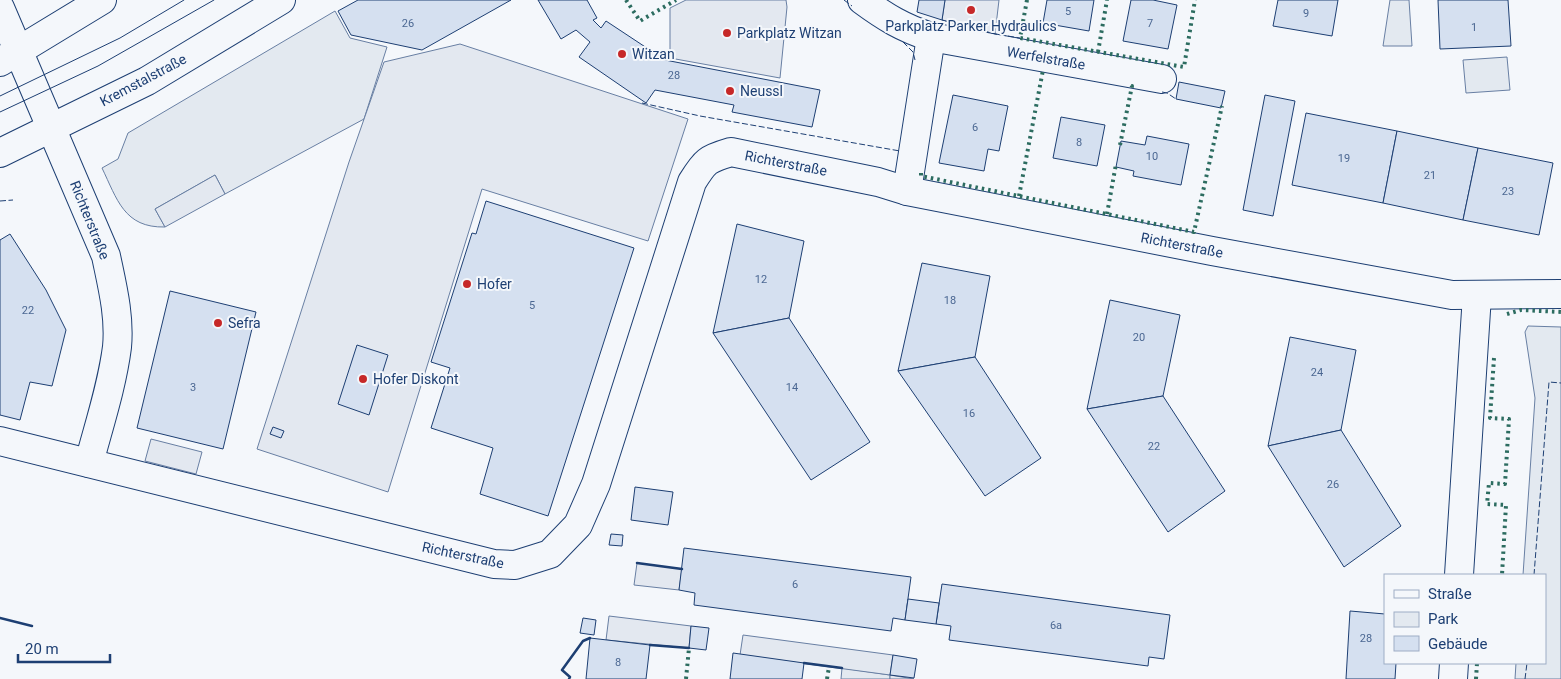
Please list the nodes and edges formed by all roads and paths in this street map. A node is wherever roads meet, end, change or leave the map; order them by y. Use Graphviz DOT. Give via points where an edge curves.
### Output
graph roads {
  1 [pos="102,0"];
  2 [pos="281,0"];
  3 [pos="862,0"];
  4 [pos="0,8"];
  5 [pos="931,37"];
  6 [pos="9,56"];
  7 [pos="1162,79"];
  8 [pos="52,127"];
  9 [pos="0,153"];
  10 [pos="906,191"];
  11 [pos="1561,294"];
  12 [pos="1477,295"];
  13 [pos="0,441"];
  14 [pos="89,463"];
  15 [pos="1459,574"];
  16 [pos="1454,664"];
  17 [pos="1453,679"];
  1 -- 6 [label="street"];
  2 -- 8 [label="street, Kremstalstraße" via="146,81"];
  3 -- 5 [label="street, Werfelstraße" via="909,30"];
  4 -- 6 [label="street, Richterstraße"];
  5 -- 7 [label="street, Werfelstraße"];
  5 -- 10 [label="street"];
  6 -- 8 [label="street, Richterstraße"];
  8 -- 9 [label="street, Kremstalstraße"];
  8 -- 14 [label="street, Richterstraße" via="106,256 115,302 117,346"];
  10 -- 12 [label="street, Richterstraße" via="1442,294"];
  10 -- 14 [label="street, Richterstraße" via="878,182 732,152 711,158 692,182 590,498 578,525 562,543 550,554 534,560 515,565 494,564"];
  11 -- 12 [label="street, Richterstraße"];
  12 -- 15 [label="street"];
  13 -- 14 [label="street, Richterstraße"];
  16 -- 17 [label="street"];
}
